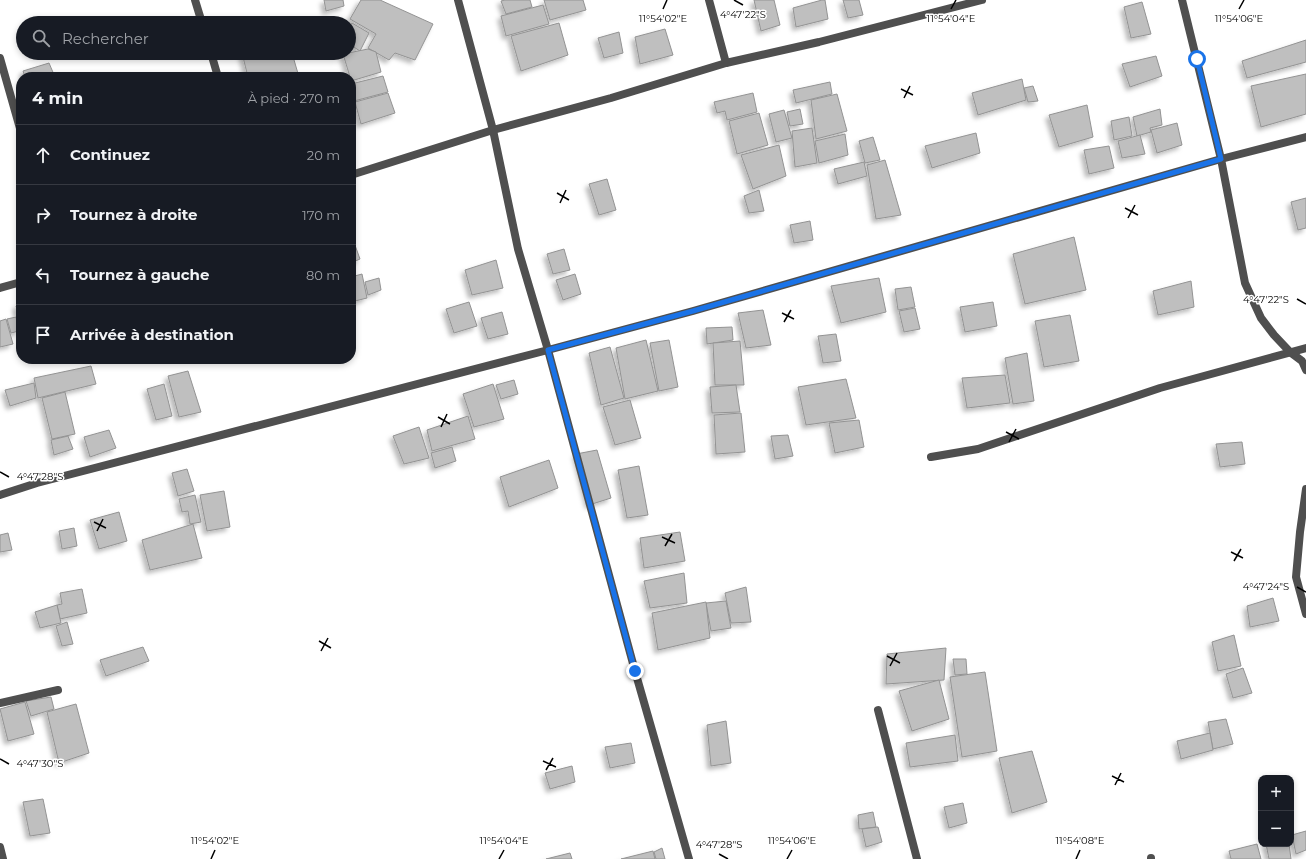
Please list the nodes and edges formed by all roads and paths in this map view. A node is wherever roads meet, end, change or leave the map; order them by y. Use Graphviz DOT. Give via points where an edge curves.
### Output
graph roads {
  1 [pos="195,0"];
  2 [pos="458,0"];
  3 [pos="709,0"];
  4 [pos="982,0"];
  5 [pos="1182,0"];
  6 [pos="950,4"];
  7 [pos="200,16"];
  8 [pos="0,58"];
  9 [pos="213,60"];
  10 [pos="726,63"];
  11 [pos="217,72"];
  12 [pos="16,114"];
  13 [pos="493,130"];
  14 [pos="1306,137"];
  15 [pos="1221,159"];
  16 [pos="356,173"];
  17 [pos="16,283"];
  18 [pos="0,288"];
  19 [pos="1306,348"];
  20 [pos="548,350"];
  21 [pos="1290,352"];
  22 [pos="1306,370"];
  23 [pos="931,457"];
  24 [pos="1306,489"];
  25 [pos="0,495"];
  26 [pos="1306,614"];
  27 [pos="58,690"];
  28 [pos="0,703"];
  29 [pos="878,710"];
  30 [pos="0,847"];
  31 [pos="3,859"];
  32 [pos="689,859"];
  33 [pos="917,859"];
  1 -- 7 [label="street"];
  2 -- 13 [label="street"];
  3 -- 10 [label="street"];
  4 -- 6 [label="street"];
  5 -- 15 [label="street"];
  6 -- 10 [label="street" via="819,42"];
  8 -- 12 [label="street"];
  9 -- 11 [label="street"];
  10 -- 13 [label="street"];
  13 -- 16 [label="street"];
  13 -- 20 [label="street" via="518,249"];
  14 -- 15 [label="street"];
  15 -- 20 [label="street" via="693,311"];
  15 -- 21 [label="street" via="1245,283 1261,318"];
  17 -- 18 [label="street"];
  19 -- 21 [label="street"];
  20 -- 25 [label="street" via="37,483"];
  20 -- 32 [label="street"];
  21 -- 22 [label="street" via="1302,360"];
  21 -- 23 [label="street" via="1160,388 978,449"];
  24 -- 26 [label="street" via="1296,577"];
  27 -- 28 [label="street"];
  29 -- 33 [label="street"];
  30 -- 31 [label="street"];
}
